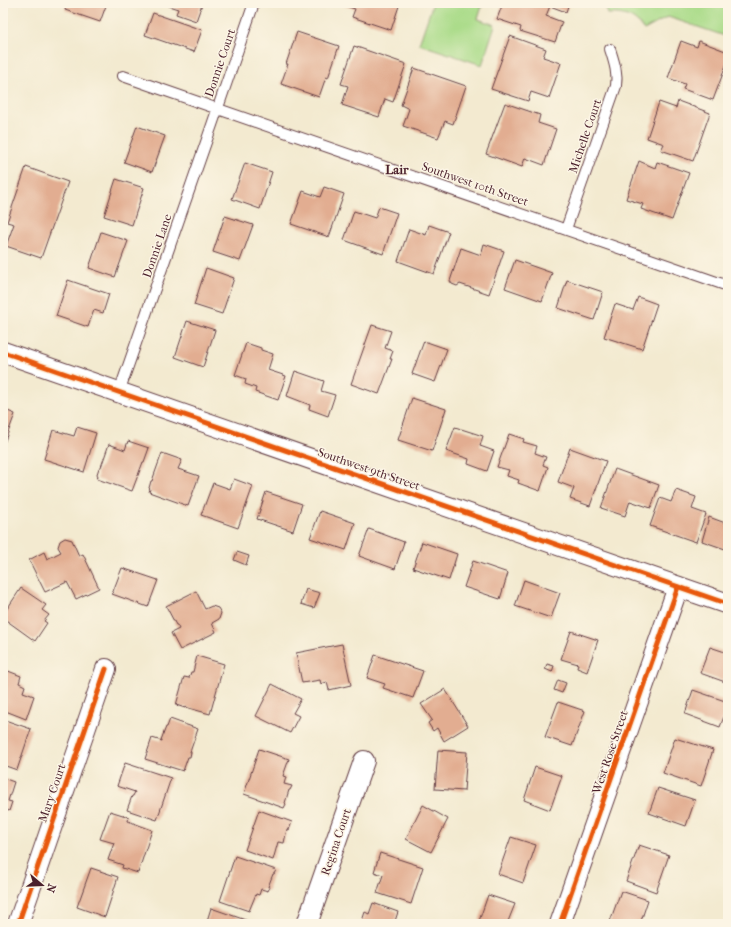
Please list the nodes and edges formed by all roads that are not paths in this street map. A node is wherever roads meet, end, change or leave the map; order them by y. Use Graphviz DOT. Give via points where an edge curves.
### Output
graph roads {
  1 [pos="254,3"];
  2 [pos="610,49"];
  3 [pos="123,76"];
  4 [pos="218,108"];
  5 [pos="566,229"];
  6 [pos="728,286"];
  7 [pos="3,352"];
  8 [pos="119,392"];
  9 [pos="678,587"];
  10 [pos="728,604"];
  11 [pos="106,668"];
  12 [pos="364,760"];
  13 [pos="18,924"];
  14 [pos="307,924"];
  15 [pos="560,924"];
  1 -- 4 [label="lane, Donnie Court"];
  2 -- 5 [label="lane, Michelle Court" via="615,64 616,86"];
  3 -- 4 [label="lane, Southwest 10th Street"];
  4 -- 5 [label="lane, Southwest 10th Street"];
  4 -- 8 [label="lane, Donnie Lane"];
  5 -- 6 [label="lane, Southwest 10th Street"];
  7 -- 8 [label="street, Southwest 9th Street"];
  8 -- 9 [label="street, Southwest 9th Street"];
  9 -- 10 [label="street, Southwest 9th Street"];
  9 -- 15 [label="street, West Rose Street"];
  11 -- 13 [label="street, Mary Court"];
  12 -- 14 [label="street, Regina Court"];
}
